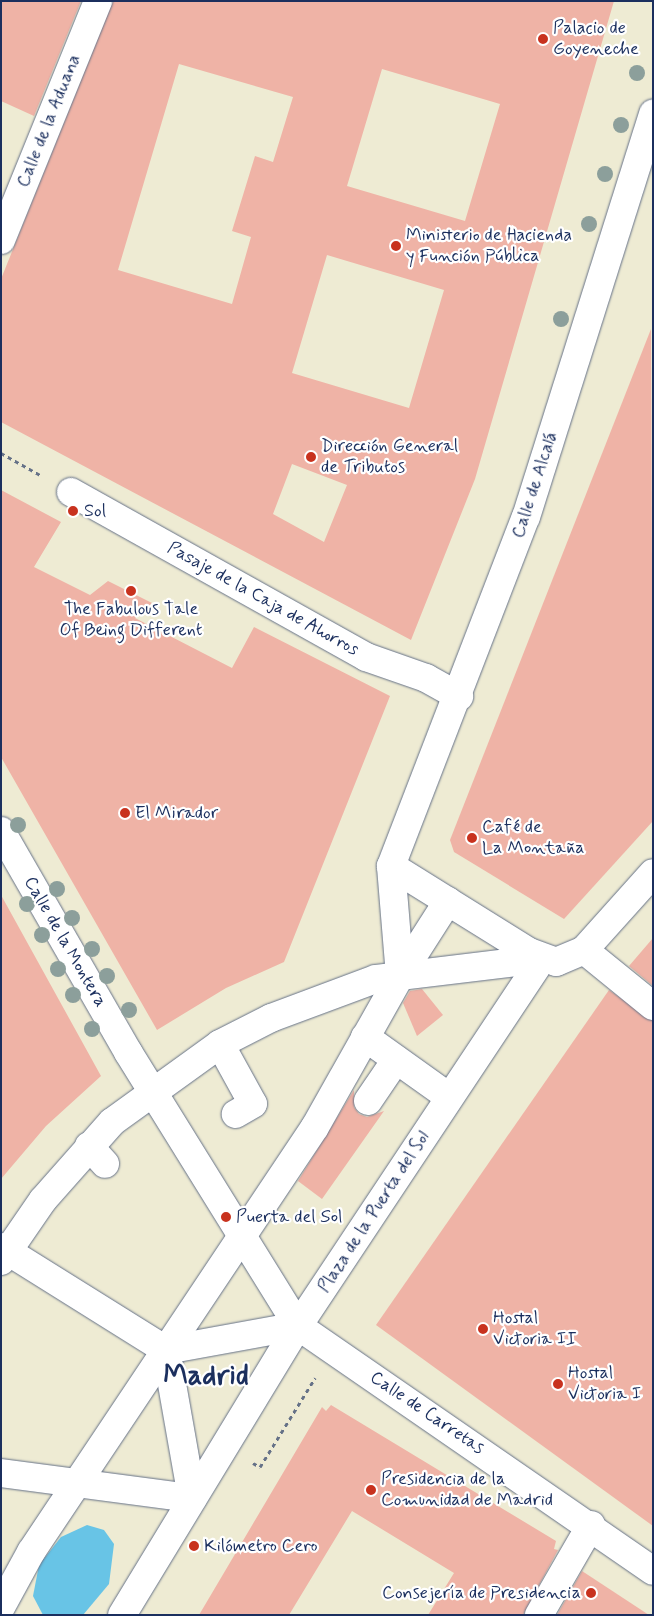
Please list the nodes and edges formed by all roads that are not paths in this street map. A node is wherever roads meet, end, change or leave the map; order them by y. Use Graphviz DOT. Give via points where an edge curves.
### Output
graph roads {
  1 [pos="98,1"];
  2 [pos="653,113"];
  3 [pos="1,240"];
  4 [pos="71,492"];
  5 [pos="459,696"];
  6 [pos="1,831"];
  7 [pos="394,858"];
  8 [pos="653,873"];
  9 [pos="448,902"];
  10 [pos="584,950"];
  11 [pos="542,959"];
  12 [pos="400,976"];
  13 [pos="653,1006"];
  14 [pos="365,1037"];
  15 [pos="224,1053"];
  16 [pos="396,1060"];
  17 [pos="152,1090"];
  18 [pos="449,1097"];
  19 [pos="368,1100"];
  20 [pos="236,1114"];
  21 [pos="243,1237"];
  22 [pos="3,1253"];
  23 [pos="298,1326"];
  24 [pos="166,1350"];
  25 [pos="1,1473"];
  26 [pos="77,1484"];
  27 [pos="192,1498"];
  28 [pos="591,1525"];
  29 [pos="653,1571"];
  30 [pos="1,1607"];
  31 [pos="122,1615"];
  32 [pos="539,1615"];
  1 -- 3 [label="street, Calle de la Aduana"];
  2 -- 5 [label="street, Calle de Alcalá" via="526,517"];
  4 -- 5 [label="street, Pasaje de la Caja de Ahorros" via="366,656 426,678"];
  5 -- 7 [label="street, Calle de Alcalá"];
  6 -- 17 [label="street, Calle de la Montera"];
  7 -- 9 [label="street"];
  7 -- 12 [label="street"];
  8 -- 10 [label="street"];
  9 -- 11 [label="street"];
  9 -- 12 [label="street"];
  10 -- 11 [label="street" via="568,960"];
  10 -- 13 [label="street"];
  11 -- 12 [label="street"];
  11 -- 18 [label="street, Plaza de la Puerta del Sol"];
  12 -- 14 [label="street"];
  12 -- 15 [label="street" via="339,991 271,1018"];
  14 -- 16 [label="street"];
  14 -- 21 [label="street" via="315,1127"];
  15 -- 17 [label="street"];
  15 -- 20 [label="street" via="253,1104"];
  16 -- 18 [label="street"];
  16 -- 19 [label="street"];
  17 -- 21 [label="street, Calle de la Montera"];
  17 -- 22 [label="street" via="97,1155"];
  18 -- 23 [label="street, Plaza de la Puerta del Sol"];
  21 -- 23 [label="street"];
  21 -- 24 [label="street"];
  22 -- 24 [label="street"];
  23 -- 24 [label="street"];
  23 -- 27 [label="street, Plaza de la Puerta del Sol"];
  23 -- 28 [label="street, Calle de Carretas"];
  24 -- 26 [label="street"];
  24 -- 27 [label="street"];
  25 -- 26 [label="street"];
  26 -- 27 [label="street"];
  26 -- 30 [label="street"];
  27 -- 31 [label="street, Plaza de la Puerta del Sol"];
  28 -- 29 [label="street, Calle de Carretas"];
  28 -- 32 [label="street"];
}
